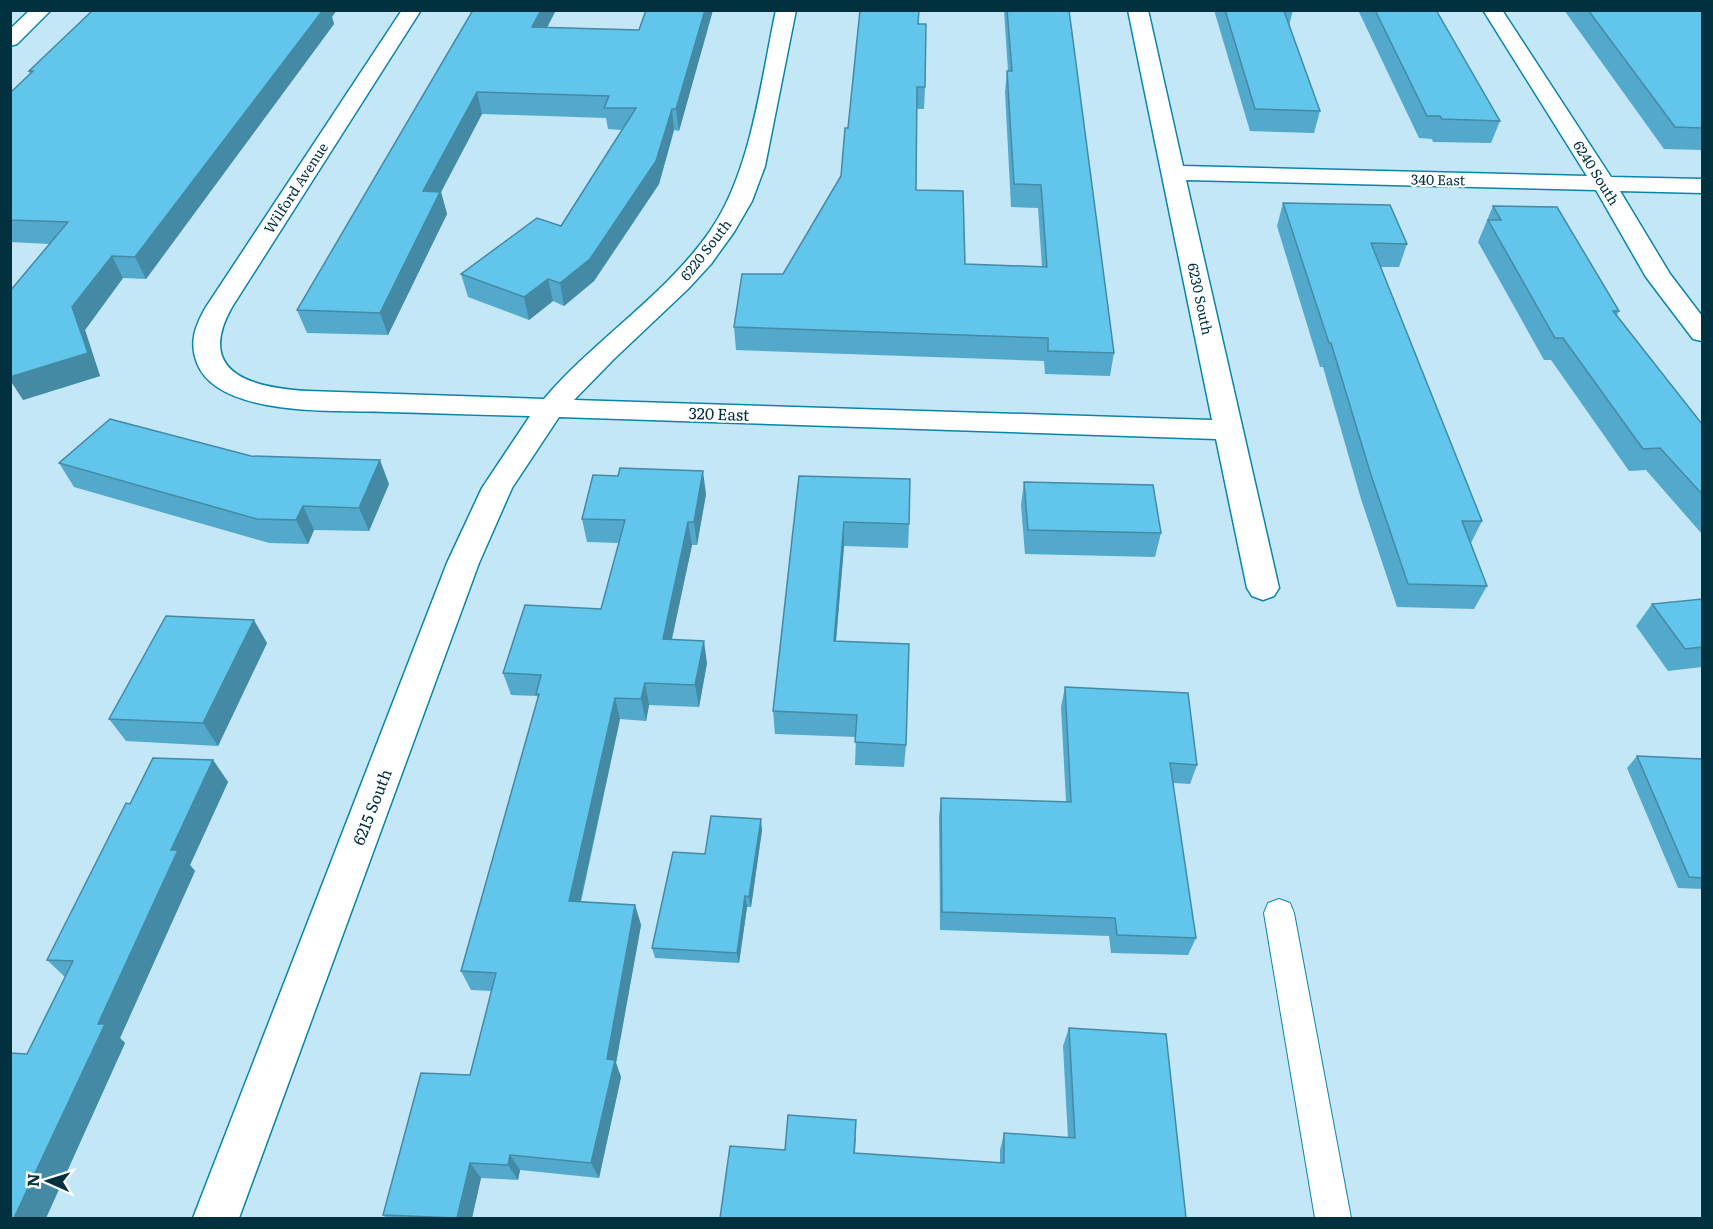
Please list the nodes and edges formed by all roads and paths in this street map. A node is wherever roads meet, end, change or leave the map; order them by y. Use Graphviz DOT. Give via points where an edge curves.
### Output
graph roads {
  1 [pos="42,10"];
  2 [pos="412,10"];
  3 [pos="786,10"];
  4 [pos="1138,10"];
  5 [pos="1492,10"];
  6 [pos="10,39"];
  7 [pos="1174,173"];
  8 [pos="1604,184"];
  9 [pos="1702,186"];
  10 [pos="1702,333"];
  11 [pos="217,373"];
  12 [pos="553,408"];
  13 [pos="1228,430"];
  14 [pos="1263,588"];
  15 [pos="1279,913"];
  16 [pos="216,1218"];
  17 [pos="1333,1218"];
  1 -- 6 [label="street"];
  2 -- 11 [label="street, Wilford Avenue" via="219,306 207,331 207,351"];
  3 -- 12 [label="street, 6220 South" via="754,166 727,228 674,290 578,379"];
  4 -- 7 [label="street, 6230 South"];
  5 -- 8 [label="street, 6240 South"];
  7 -- 8 [label="street, 340 East"];
  7 -- 13 [label="street, 6230 South"];
  8 -- 9 [label="street, 340 East"];
  8 -- 10 [label="street, 6240 South" via="1659,277"];
  11 -- 12 [label="street, 320 East" via="252,393 279,398"];
  12 -- 13 [label="street, 320 East"];
  12 -- 16 [label="street, 6215 South" via="497,488 463,563"];
  13 -- 14 [label="street, 6230 South"];
  15 -- 17 [label="lane"];
}
